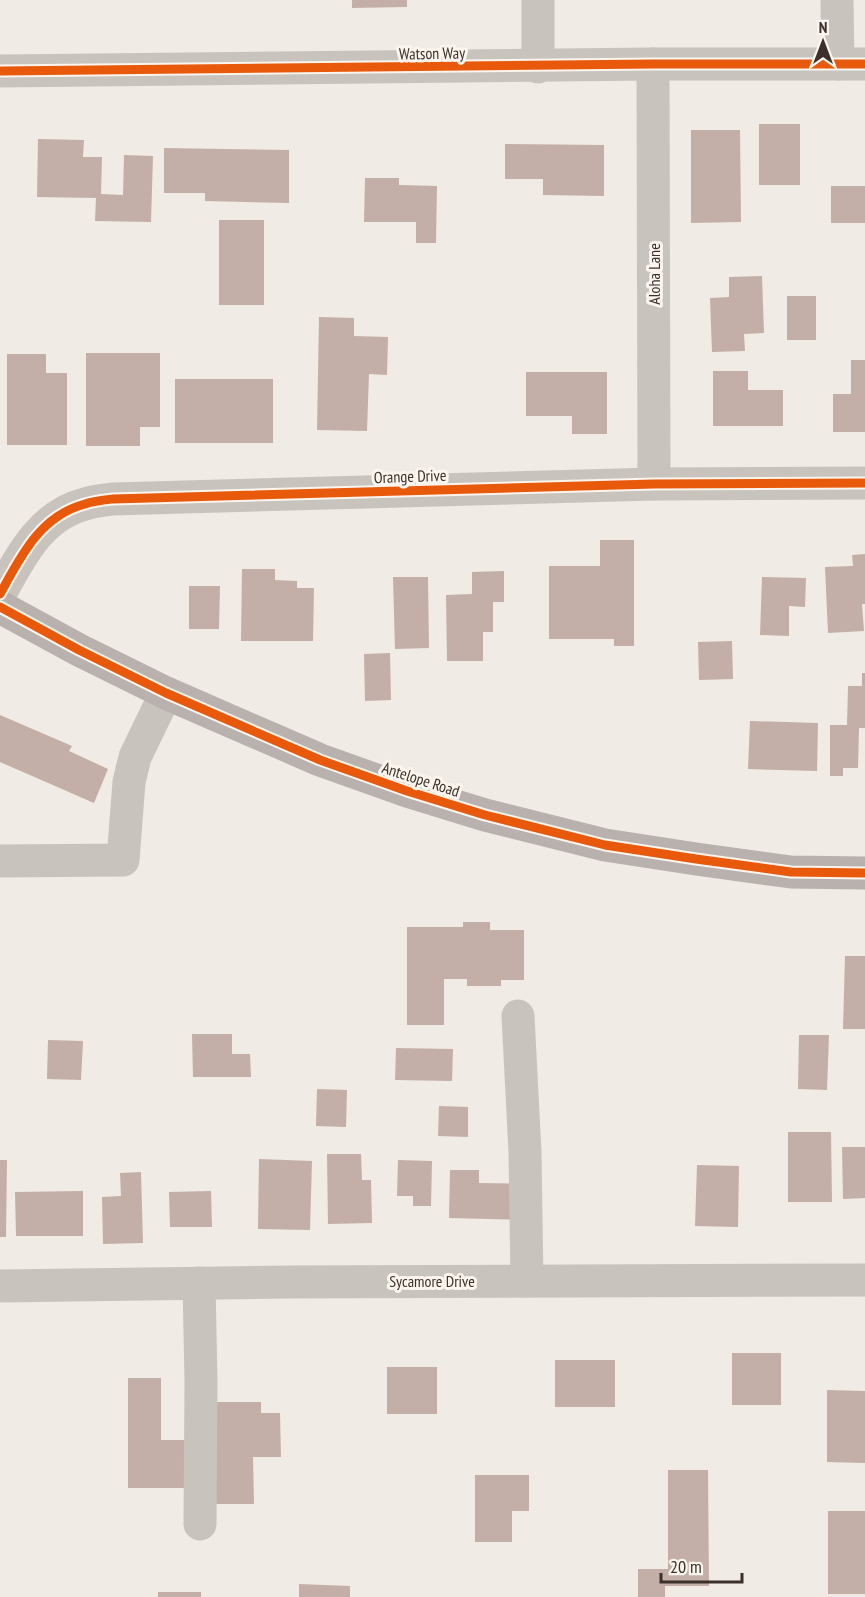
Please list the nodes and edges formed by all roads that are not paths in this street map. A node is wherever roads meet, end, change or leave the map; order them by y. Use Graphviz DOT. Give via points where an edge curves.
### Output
graph roads {
  1 [pos="538,0"];
  2 [pos="837,0"];
  3 [pos="653,64"];
  4 [pos="852,64"];
  5 [pos="538,67"];
  6 [pos="0,71"];
  7 [pos="865,483"];
  8 [pos="654,484"];
  9 [pos="0,594"];
  10 [pos="0,607"];
  11 [pos="166,693"];
  12 [pos="0,861"];
  13 [pos="865,873"];
  14 [pos="518,1017"];
  15 [pos="865,1280"];
  16 [pos="527,1281"];
  17 [pos="199,1283"];
  18 [pos="0,1286"];
  19 [pos="200,1524"];
  1 -- 5 [label="street"];
  2 -- 4 [label="street"];
  3 -- 4 [label="street, Watson Way"];
  3 -- 5 [label="street, Watson Way"];
  3 -- 8 [label="street, Aloha Lane"];
  5 -- 6 [label="street, Watson Way"];
  7 -- 8 [label="street, Orange Drive"];
  8 -- 9 [label="street, Orange Drive" via="113,499 85,503 38,532"];
  10 -- 11 [label="main road, Antelope Road"];
  11 -- 12 [label="street" via="135,757 129,782 123,860"];
  11 -- 13 [label="main road, Antelope Road" via="320,760 485,815 605,845 662,854 791,872"];
  14 -- 16 [label="street"];
  15 -- 16 [label="street, Sycamore Drive"];
  16 -- 17 [label="street, Sycamore Drive"];
  17 -- 18 [label="street, Sycamore Drive"];
  17 -- 19 [label="street"];
}
